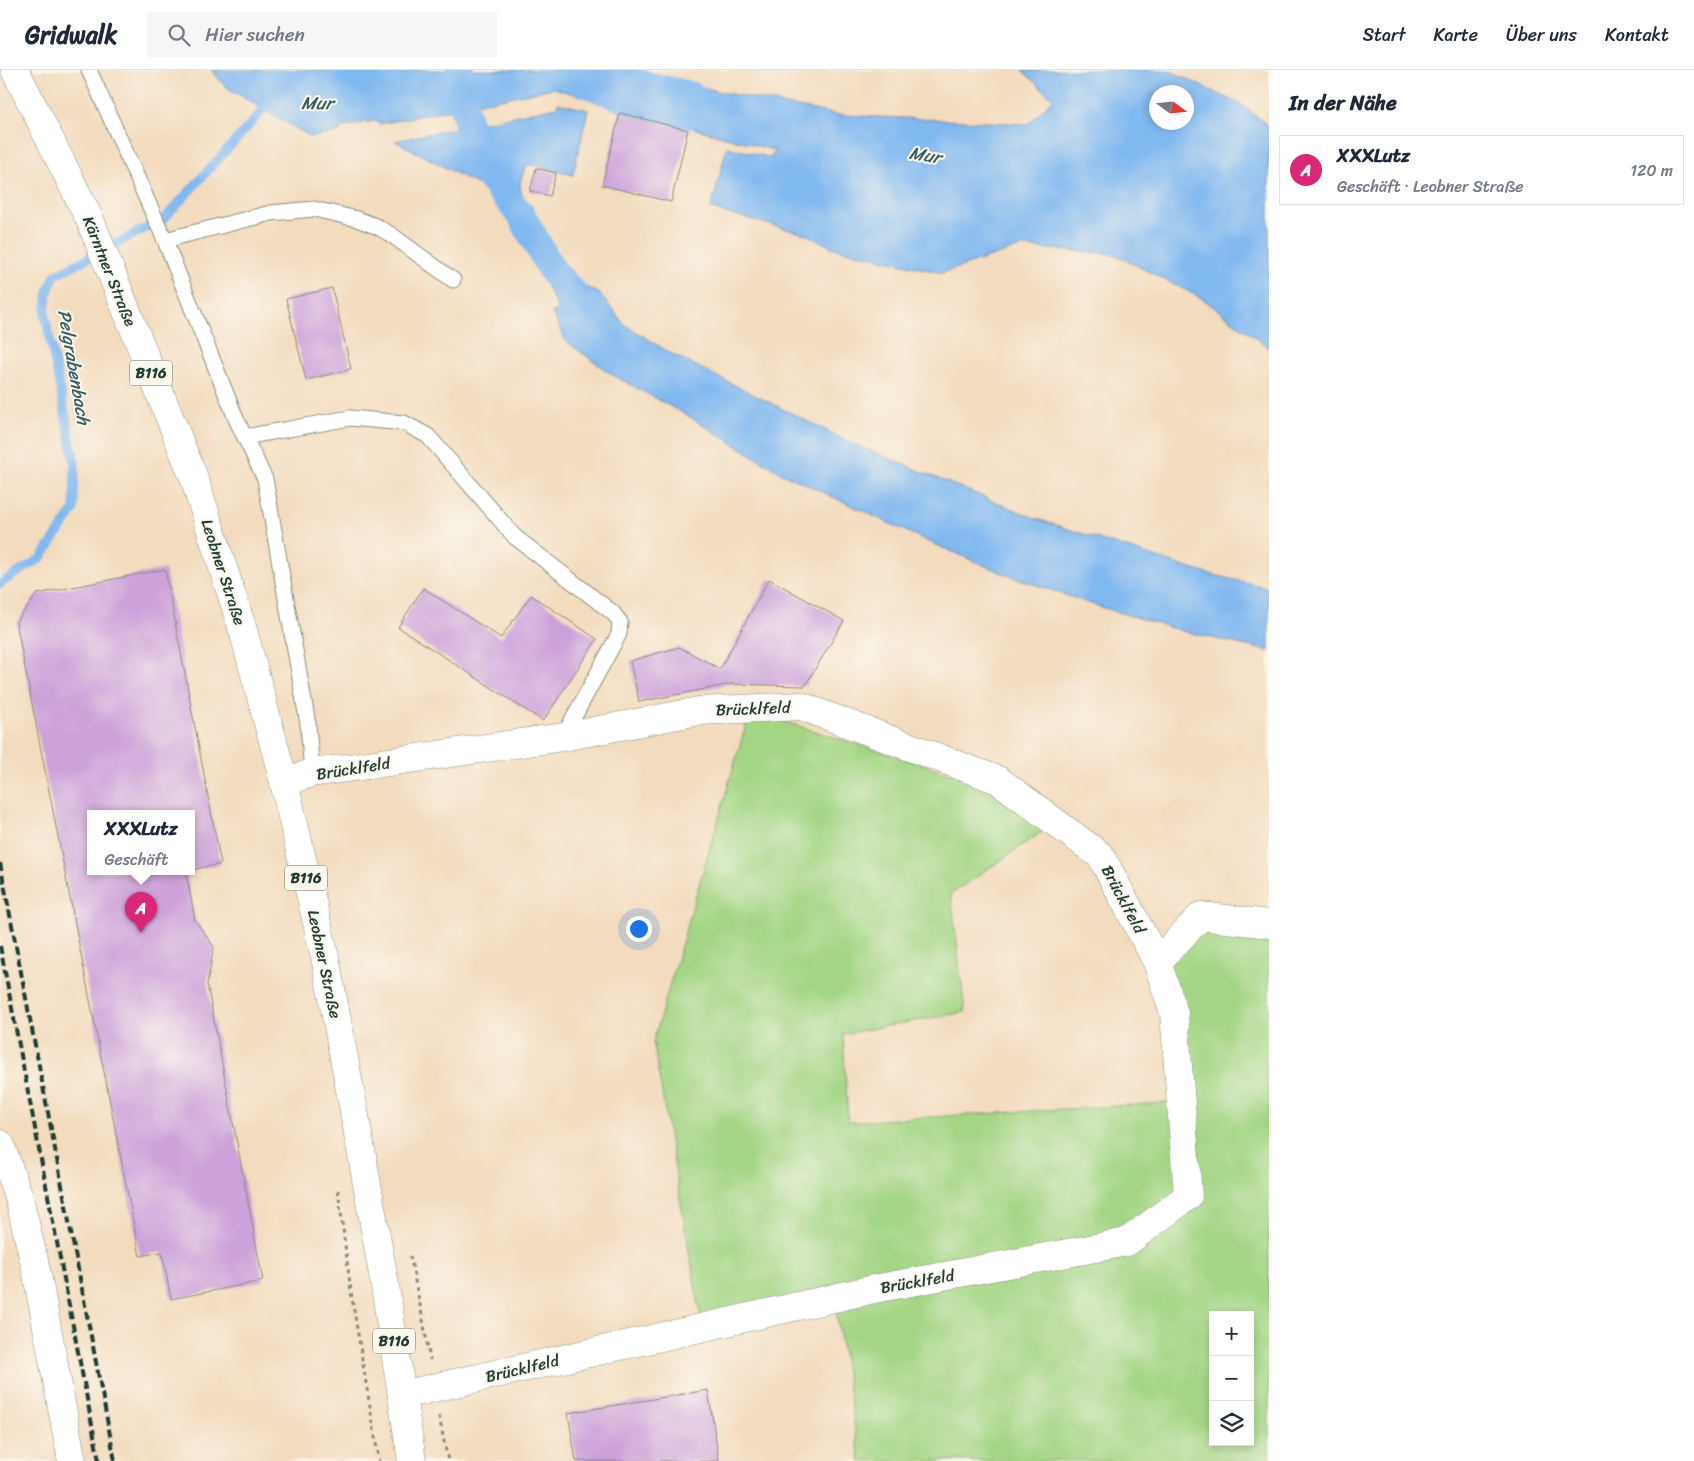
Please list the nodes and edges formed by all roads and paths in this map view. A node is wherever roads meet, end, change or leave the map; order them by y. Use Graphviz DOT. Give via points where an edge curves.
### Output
graph roads {
  1 [pos="15,70"];
  2 [pos="89,70"];
  3 [pos="165,239"];
  4 [pos="453,280"];
  5 [pos="245,437"];
  6 [pos="194,478"];
  7 [pos="564,737"];
  8 [pos="312,773"];
  9 [pos="284,782"];
  10 [pos="1269,924"];
  11 [pos="1157,962"];
  12 [pos="0,1144"];
  13 [pos="337,1186"];
  14 [pos="402,1395"];
  15 [pos="72,1461"];
  16 [pos="379,1461"];
  17 [pos="412,1461"];
  1 -- 6 [label="street, Kärntner Straße / B116" via="96,233"];
  2 -- 3 [label="lane"];
  3 -- 4 [label="lane" via="271,213 314,209 378,227"];
  3 -- 5 [label="lane"];
  5 -- 7 [label="lane" via="350,418 404,423 428,436 515,537 620,622 619,634"];
  5 -- 8 [label="lane" via="265,479 308,724"];
  6 -- 9 [label="street, Leobner Straße / B116" via="243,630"];
  7 -- 8 [label="street, Brücklfeld"];
  7 -- 11 [label="street, Brücklfeld" via="699,711 801,706 998,780 1101,856"];
  8 -- 9 [label="street, Brücklfeld"];
  9 -- 14 [label="street, Leobner Straße / B116" via="325,957"];
  10 -- 11 [label="street" via="1201,916"];
  11 -- 14 [label="street, Brücklfeld" via="1174,1013 1188,1196 1127,1242 874,1289"];
  12 -- 15 [label="street" via="18,1194 36,1269"];
  13 -- 16 [label="path"];
  14 -- 17 [label="street, Leobner Straße / B116"];
}
